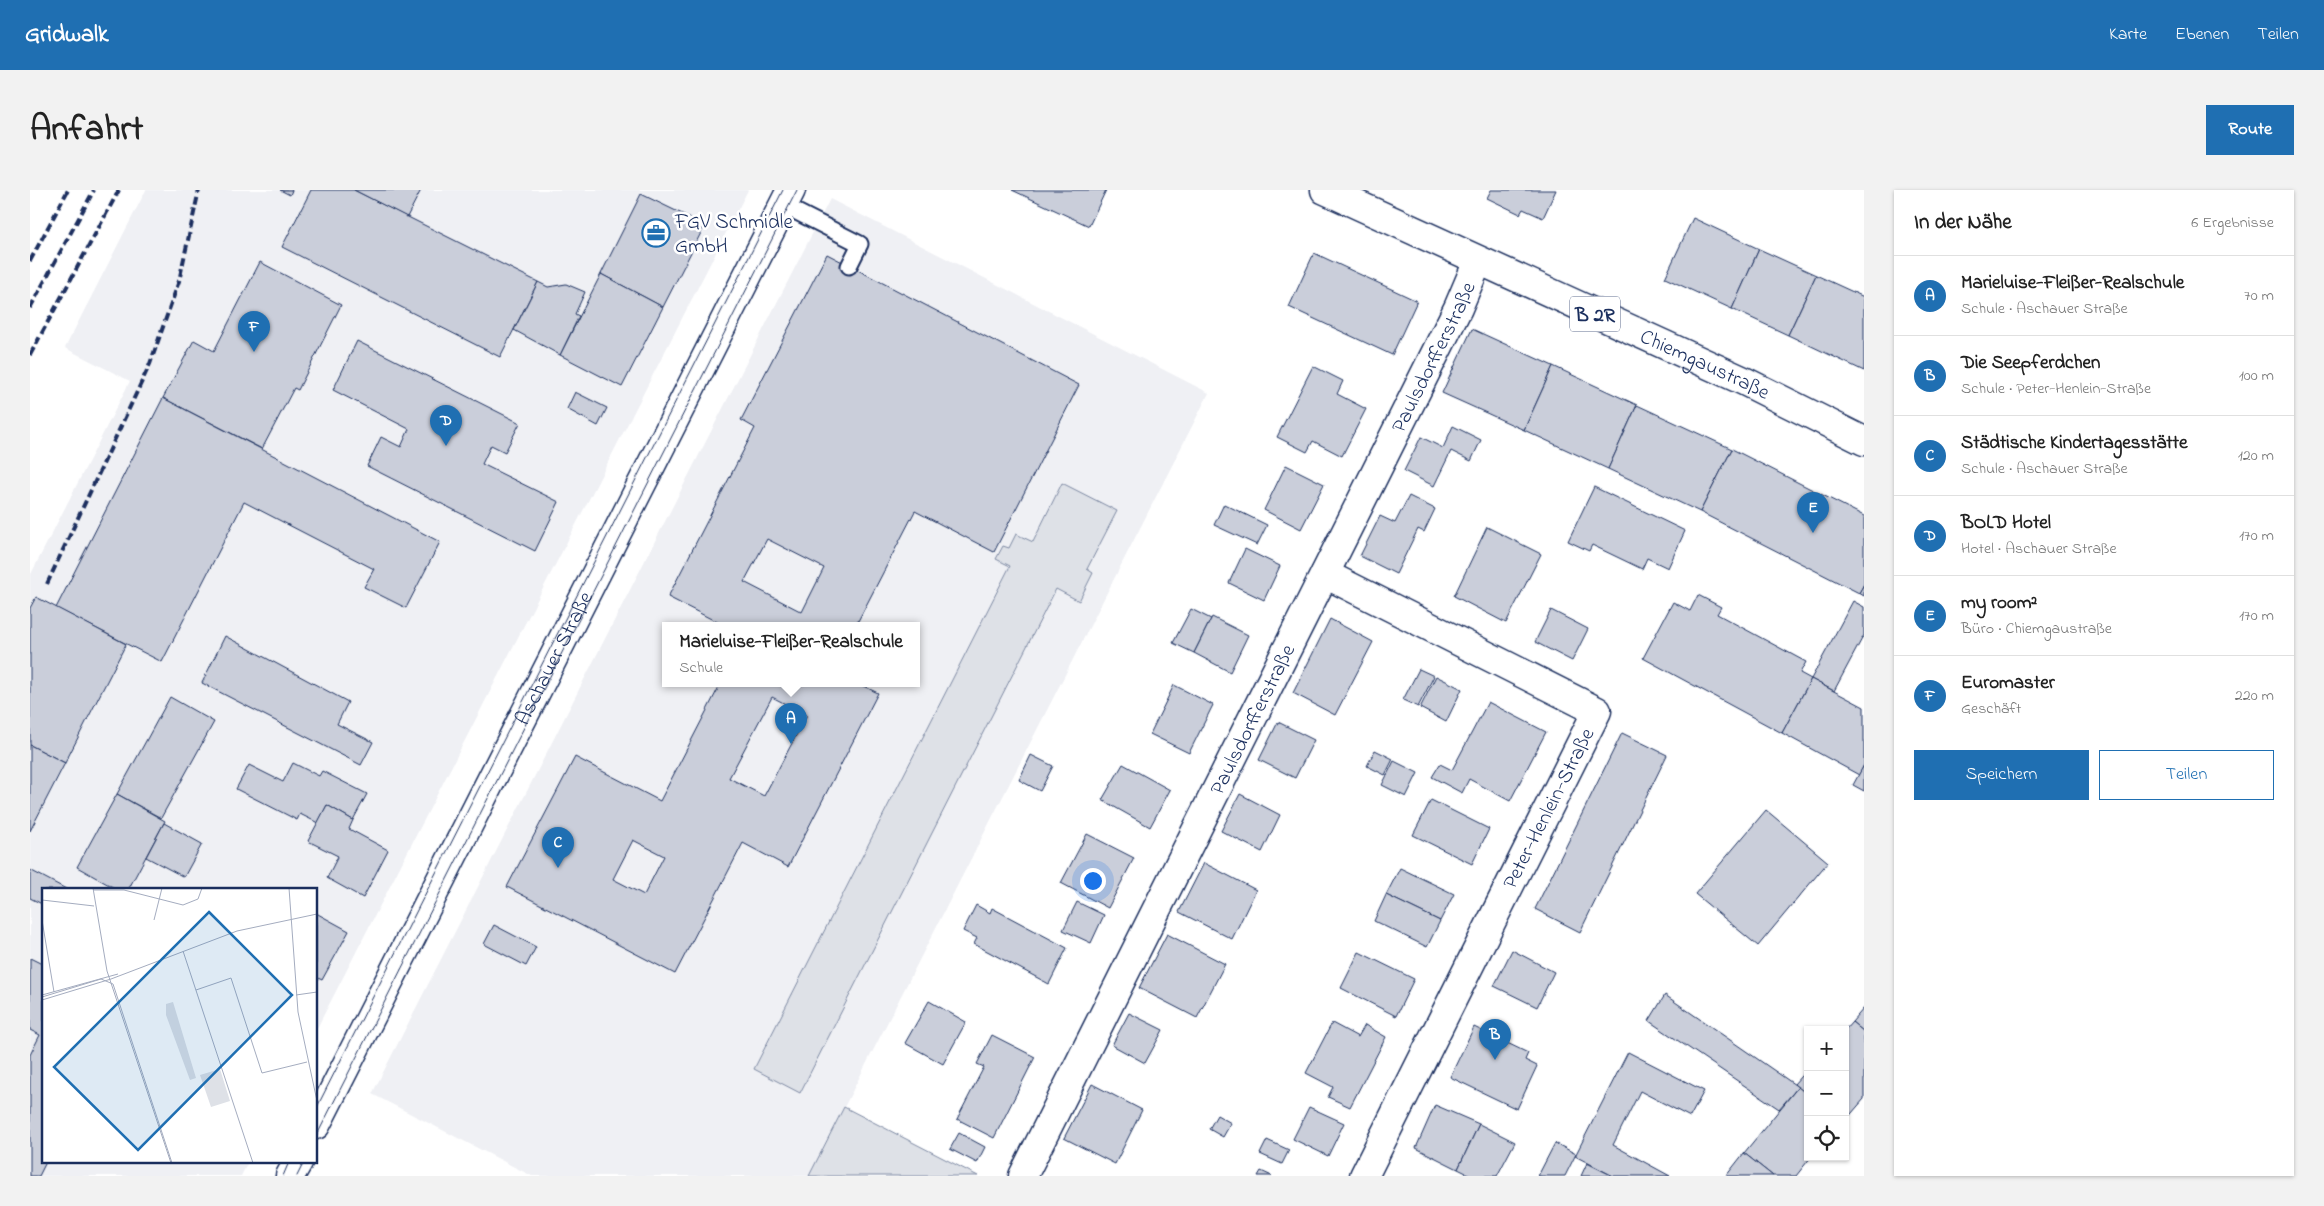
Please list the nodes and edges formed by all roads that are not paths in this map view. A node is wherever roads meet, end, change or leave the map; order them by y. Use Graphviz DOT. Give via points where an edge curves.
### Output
graph roads {
  1 [pos="1325,190"];
  2 [pos="787,198"];
  3 [pos="1478,261"];
  4 [pos="849,266"];
  5 [pos="1864,441"];
  6 [pos="1325,574"];
  7 [pos="318,1121"];
  8 [pos="297,1164"];
  9 [pos="290,1176"];
  10 [pos="1023,1176"];
  11 [pos="1364,1176"];
  1 -- 3 [label="street, Chiemgaustraße / B 2R"];
  2 -- 4 [label="lane" via="860,244"];
  2 -- 7 [label="street, Aschauer Straße"];
  3 -- 5 [label="street, Chiemgaustraße / B 2R" via="1736,377"];
  3 -- 6 [label="street, Paulsdorfferstraße" via="1458,308"];
  6 -- 10 [label="street, Paulsdorfferstraße"];
  6 -- 11 [label="street, Peter-Henlein-Straße" via="1597,711"];
  8 -- 9 [label="street"];
}
